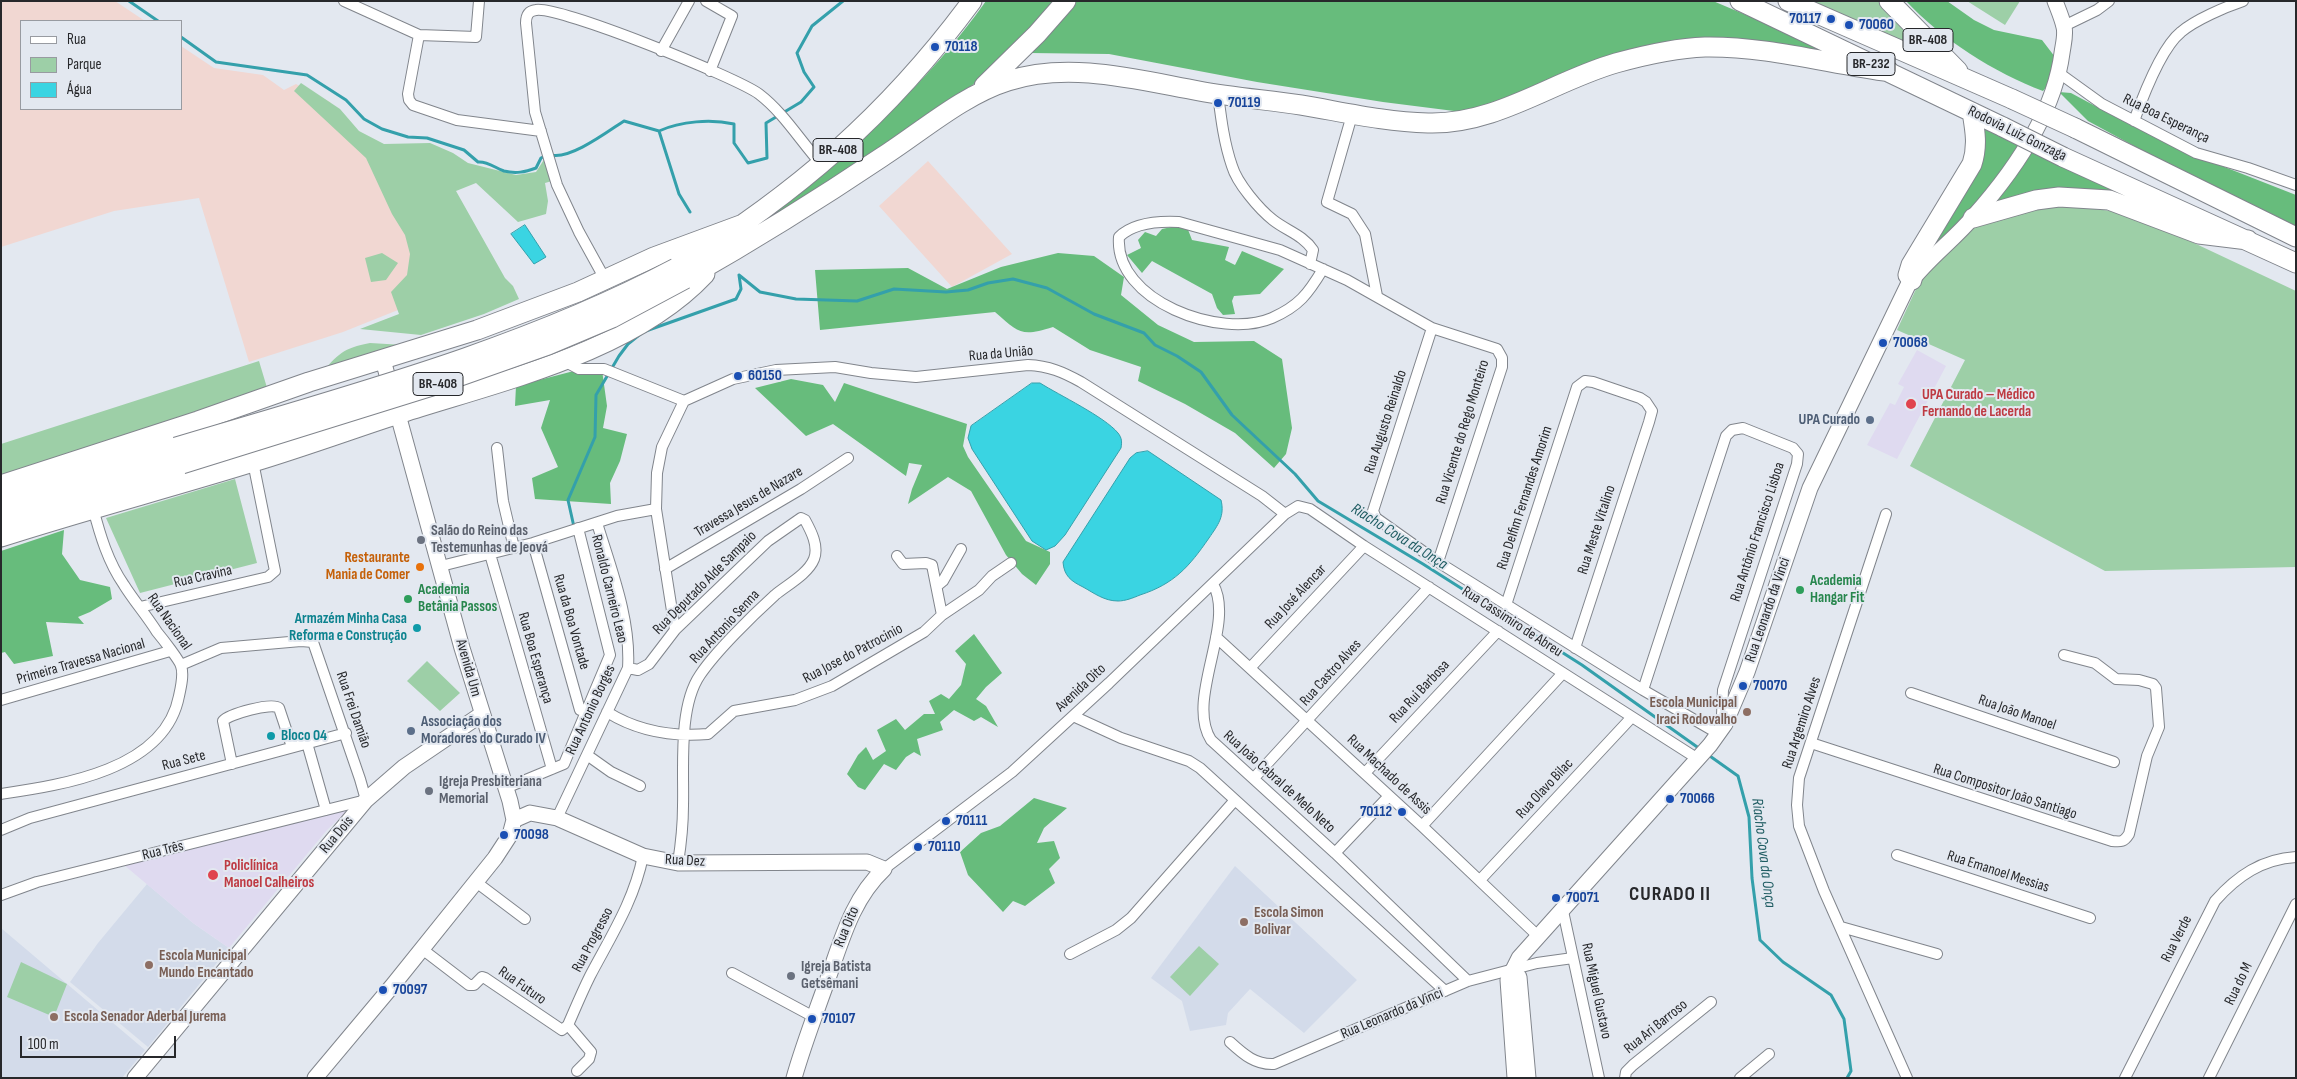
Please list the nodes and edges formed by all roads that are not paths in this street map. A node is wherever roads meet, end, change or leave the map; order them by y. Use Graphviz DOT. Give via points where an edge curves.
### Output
graph roads {
  1 [pos="344,1"];
  2 [pos="480,1"];
  3 [pos="688,1"];
  4 [pos="706,1"];
  5 [pos="972,1"];
  6 [pos="1066,1"];
  7 [pos="1740,1"];
  8 [pos="1788,1"];
  9 [pos="1889,1"];
  10 [pos="2055,1"];
  11 [pos="2109,1"];
  12 [pos="2243,1"];
  13 [pos="2064,26"];
  14 [pos="418,35"];
  15 [pos="661,51"];
  16 [pos="710,71"];
  17 [pos="1890,72"];
  18 [pos="2059,73"];
  19 [pos="1966,79"];
  20 [pos="1218,94"];
  21 [pos="974,96"];
  22 [pos="1972,112"];
  23 [pos="2134,121"];
  24 [pos="1350,122"];
  25 [pos="541,132"];
  26 [pos="822,165"];
  27 [pos="2296,185"];
  28 [pos="1973,218"];
  29 [pos="746,223"];
  30 [pos="2296,237"];
  31 [pos="2248,240"];
  32 [pos="718,260"];
  33 [pos="2296,263"];
  34 [pos="1310,264"];
  35 [pos="1323,269"];
  36 [pos="680,273"];
  37 [pos="1912,280"];
  38 [pos="606,281"];
  39 [pos="1377,296"];
  40 [pos="1432,328"];
  41 [pos="383,360"];
  42 [pos="564,361"];
  43 [pos="684,401"];
  44 [pos="398,414"];
  45 [pos="1649,422"];
  46 [pos="497,448"];
  47 [pos="179,456"];
  48 [pos="848,458"];
  49 [pos="253,462"];
  50 [pos="1,485"];
  51 [pos="1,503"];
  52 [pos="94,508"];
  53 [pos="656,510"];
  54 [pos="1285,514"];
  55 [pos="1886,514"];
  56 [pos="1,520"];
  57 [pos="805,520"];
  58 [pos="597,522"];
  59 [pos="1381,524"];
  60 [pos="578,528"];
  61 [pos="1,536"];
  62 [pos="533,543"];
  63 [pos="1364,546"];
  64 [pos="514,548"];
  65 [pos="961,549"];
  66 [pos="490,554"];
  67 [pos="897,556"];
  68 [pos="1438,562"];
  69 [pos="1012,563"];
  70 [pos="441,566"];
  71 [pos="665,570"];
  72 [pos="1213,584"];
  73 [pos="937,586"];
  74 [pos="1429,587"];
  75 [pos="1506,605"];
  76 [pos="140,607"];
  77 [pos="942,615"];
  78 [pos="675,630"];
  79 [pos="1498,631"];
  80 [pos="1216,637"];
  81 [pos="1574,648"];
  82 [pos="170,651"];
  83 [pos="2064,655"];
  84 [pos="181,665"];
  85 [pos="628,668"];
  86 [pos="1250,668"];
  87 [pos="1564,673"];
  88 [pos="1643,690"];
  89 [pos="1911,693"];
  90 [pos="1,700"];
  91 [pos="580,710"];
  92 [pos="607,712"];
  93 [pos="482,714"];
  94 [pos="1073,716"];
  95 [pos="1632,717"];
  96 [pos="1307,721"];
  97 [pos="346,733"];
  98 [pos="684,734"];
  99 [pos="308,743"];
  100 [pos="1711,743"];
  101 [pos="1811,743"];
  102 [pos="292,748"];
  103 [pos="587,755"];
  104 [pos="2114,762"];
  105 [pos="232,764"];
  106 [pos="552,769"];
  107 [pos="1365,773"];
  108 [pos="1254,778"];
  109 [pos="640,786"];
  110 [pos="1,794"];
  111 [pos="508,795"];
  112 [pos="1389,796"];
  113 [pos="366,800"];
  114 [pos="1235,800"];
  115 [pos="326,810"];
  116 [pos="557,818"];
  117 [pos="514,820"];
  118 [pos="1422,826"];
  119 [pos="1,830"];
  120 [pos="1335,853"];
  121 [pos="1896,855"];
  122 [pos="643,856"];
  123 [pos="2296,857"];
  124 [pos="678,863"];
  125 [pos="884,869"];
  126 [pos="1480,880"];
  127 [pos="476,882"];
  128 [pos="1,895"];
  129 [pos="2296,904"];
  130 [pos="1563,911"];
  131 [pos="2090,918"];
  132 [pos="525,919"];
  133 [pos="1841,927"];
  134 [pos="1539,937"];
  135 [pos="422,949"];
  136 [pos="1070,954"];
  137 [pos="1937,954"];
  138 [pos="1573,958"];
  139 [pos="1512,971"];
  140 [pos="732,973"];
  141 [pos="1468,981"];
  142 [pos="1445,991"];
  143 [pos="1711,1002"];
  144 [pos="814,1017"];
  145 [pos="563,1027"];
  146 [pos="1230,1042"];
  147 [pos="1769,1054"];
  148 [pos="577,1072"];
  149 [pos="135,1078"];
  150 [pos="315,1078"];
  151 [pos="794,1078"];
  152 [pos="1515,1078"];
  153 [pos="1528,1078"];
  154 [pos="1599,1078"];
  155 [pos="1625,1078"];
  156 [pos="1740,1078"];
  157 [pos="1907,1078"];
  158 [pos="2125,1078"];
  159 [pos="2209,1078"];
  1 -- 14 [label="street"];
  2 -- 14 [label="street" via="476,37"];
  3 -- 15 [label="street"];
  4 -- 16 [label="street" via="732,16"];
  5 -- 26 [label="highway, BR-408" via="886,104"];
  6 -- 21 [label="highway, BR-408"];
  7 -- 17 [label="highway, Rodovia Luiz Gonzaga / BR-232"];
  8 -- 19 [label="highway, Rodovia Luiz Gonzaga / BR-232"];
  9 -- 19 [label="highway, BR-408"];
  10 -- 13 [label="street"];
  11 -- 13 [label="street"];
  12 -- 23 [label="street" via="2200,20 2174,38"];
  13 -- 18 [label="street, Rua Leonardo da Vinci"];
  14 -- 25 [label="street" via="408,94 413,106 457,120"];
  15 -- 16 [label="street"];
  15 -- 25 [label="street" via="548,11 529,12 526,23 530,82"];
  16 -- 26 [label="street" via="758,93 776,109"];
  17 -- 20 [label="highway" via="1754,50 1704,47 1614,64 1500,111 1432,124"];
  17 -- 22 [label="highway, Rodovia Luiz Gonzaga / BR-232"];
  18 -- 23 [label="street, Rua Boa Esperança" via="2102,104"];
  18 -- 28 [label="street, Rua Leonardo da Vinci" via="2038,124 2018,160"];
  19 -- 30 [label="highway, Rodovia Luiz Gonzaga / BR-232, bridge" via="2075,128"];
  20 -- 21 [label="highway" via="1130,78 1060,73 1031,74"];
  20 -- 34 [label="street" via="1232,167 1250,196 1273,221 1310,246 1313,250"];
  21 -- 32 [label="highway, BR-408" via="846,181"];
  22 -- 31 [label="highway, Rodovia Luiz Gonzaga / BR-232, bridge" via="2063,157"];
  22 -- 37 [label="highway" via="1976,152 1972,164 1911,265 1908,275"];
  23 -- 27 [label="street, Rua Boa Esperança" via="2196,153"];
  24 -- 39 [label="street" via="1327,202 1352,214 1365,234"];
  25 -- 38 [label="street" via="561,194"];
  26 -- 29 [label="highway, BR-408"];
  28 -- 31 [label="highway" via="2036,200 2059,197 2109,200 2199,234"];
  28 -- 37 [label="street, Rua Leonardo da Vinci"];
  29 -- 36 [label="highway, BR-408"];
  29 -- 38 [label="highway" via="654,257"];
  31 -- 33 [label="highway, Rodovia Luiz Gonzaga / BR-232"];
  32 -- 36 [label="highway, BR-408"];
  32 -- 42 [label="highway" via="689,290 655,314"];
  34 -- 35 [label="street, Rua Vicente do Rego Monteiro"];
  34 -- 35 [label="street, Rua Vicente do Rego Monteiro" via="1280,250 1179,222 1162,221 1131,227 1119,237 1123,265 1139,285 1177,312 1219,322 1262,320 1288,310 1302,300"];
  35 -- 39 [label="street, Rua Vicente do Rego Monteiro"];
  36 -- 47 [label="highway, BR-408, bridge" via="612,318 548,344 429,387"];
  37 -- 100 [label="street, Rua Leonardo da Vinci" via="1810,488 1748,672"];
  38 -- 41 [label="highway" via="486,327"];
  39 -- 40 [label="street, Rua Vicente do Rego Monteiro"];
  40 -- 59 [label="street, Rua Augusto Reinaldo" via="1373,510"];
  40 -- 68 [label="street, Rua Vicente do Rego Monteiro" via="1497,349 1502,358 1502,368"];
  41 -- 44 [label="street, Avenida Um"];
  41 -- 50 [label="highway"];
  42 -- 43 [label="street" via="579,369 604,369"];
  42 -- 44 [label="highway"];
  43 -- 53 [label="street" via="662,447 657,473"];
  43 -- 54 [label="street, Rua da União" via="733,379 800,368 835,367 916,377 1028,365 1046,366 1081,382 1262,496"];
  44 -- 49 [label="highway"];
  44 -- 70 [label="street, Avenida Um"];
  45 -- 75 [label="street, Rua Delfim Fernandes Amorim" via="1652,411 1646,402 1593,382 1580,383"];
  45 -- 81 [label="street, Rua Meste Vitalino"];
  46 -- 64 [label="street" via="503,501"];
  47 -- 51 [label="highway, BR-408"];
  47 -- 56 [label="highway, BR-408"];
  48 -- 71 [label="street, Travessa Jesus de Nazare"];
  49 -- 52 [label="highway"];
  49 -- 76 [label="street, Rua Cravina" via="276,566 273,574"];
  52 -- 61 [label="highway"];
  52 -- 76 [label="street, Rua Nacional" via="109,558"];
  53 -- 58 [label="street"];
  53 -- 71 [label="street"];
  54 -- 63 [label="street, Rua Cassimiro de Abreu" via="1294,507 1306,507"];
  54 -- 72 [label="street, Avenida Oito"];
  55 -- 101 [label="street, Rua Argemiro Alves"];
  57 -- 78 [label="street, Rua Deputado Alde Sampaio" via="800,518 775,535"];
  57 -- 98 [label="street, Rua Antonio Senna" via="815,543 812,563 774,596 700,674 694,686"];
  58 -- 60 [label="street"];
  58 -- 85 [label="street, Rua Antonio Borges" via="625,619"];
  59 -- 68 [label="street, Rua Cassimiro de Abreu"];
  60 -- 62 [label="street"];
  60 -- 106 [label="street, Ronaldo Carneiro Leao" via="610,655 564,764"];
  62 -- 64 [label="street"];
  62 -- 91 [label="street, Rua da Boa Vontade"];
  63 -- 74 [label="street, Rua Cassimiro de Abreu"];
  63 -- 86 [label="street, Rua José Alencar"];
  64 -- 66 [label="street"];
  65 -- 73 [label="street"];
  66 -- 70 [label="street"];
  66 -- 106 [label="street, Rua Boa Esperança"];
  67 -- 73 [label="street" via="903,564 932,565"];
  68 -- 75 [label="street, Rua Cassimiro de Abreu"];
  69 -- 77 [label="street, Rua Jose do Patrocinio"];
  70 -- 93 [label="street, Avenida Um"];
  71 -- 78 [label="street"];
  72 -- 80 [label="street, Rua João Cabral de Melo Neto" via="1219,599"];
  72 -- 94 [label="street, Avenida Oito"];
  73 -- 77 [label="street"];
  74 -- 79 [label="street, Rua Cassimiro de Abreu"];
  74 -- 96 [label="street, Rua Castro Alves"];
  75 -- 81 [label="street, Rua Cassimiro de Abreu"];
  76 -- 82 [label="street, Rua Nacional"];
  77 -- 98 [label="street, Rua Jose do Patrocinio" via="924,632 832,686 795,700 734,711 708,734"];
  78 -- 85 [label="street, Rua Deputado Alde Sampaio" via="649,664 638,670"];
  79 -- 87 [label="street, Rua Cassimiro de Abreu"];
  79 -- 107 [label="street, Rua Rui Barbosa"];
  80 -- 86 [label="street, Rua Machado de Assis"];
  80 -- 108 [label="street, Rua João Cabral de Melo Neto" via="1204,703 1204,726 1211,740"];
  81 -- 88 [label="street, Rua Cassimiro de Abreu"];
  82 -- 84 [label="street, Rua Nacional"];
  82 -- 90 [label="street, Primeira Travessa Nacional"];
  83 -- 101 [label="street, Rua Compositor João Santiago" via="2095,663 2116,679 2139,680 2156,688 2159,727 2147,756 2129,834 2121,842"];
  84 -- 97 [label="street, Rua Frei Damião" via="221,648 310,640 315,645"];
  84 -- 110 [label="street, Rua Nacional" via="177,710 168,726 147,746 108,770"];
  85 -- 92 [label="street, Rua Antonio Borges"];
  86 -- 96 [label="street, Rua Machado de Assis"];
  87 -- 95 [label="street, Rua Cassimiro de Abreu"];
  87 -- 118 [label="street"];
  88 -- 100 [label="street, Rua Cassimiro de Abreu"];
  88 -- 100 [label="street, Rua Antônio Francisco Lisboa" via="1726,436 1732,430 1743,428 1793,448 1798,454 1795,470 1723,690 1722,715"];
  89 -- 104 [label="street, Rua João Manoel"];
  92 -- 98 [label="street, Rua Jose do Patrocinio" via="657,733"];
  92 -- 103 [label="street, Rua Antonio Borges"];
  93 -- 111 [label="street, Avenida Um"];
  93 -- 113 [label="street, Rua Três" via="404,766"];
  94 -- 114 [label="street" via="1120,738 1194,764"];
  94 -- 125 [label="street, Avenida Oito" via="994,787"];
  95 -- 100 [label="street, Rua Cassimiro de Abreu"];
  95 -- 126 [label="street, Rua Olavo Bilac"];
  96 -- 107 [label="street, Rua Machado de Assis"];
  96 -- 108 [label="street, Rua Castro Alves"];
  97 -- 99 [label="street, Rua Sete"];
  97 -- 113 [label="street, Rua Frei Damião"];
  98 -- 124 [label="street, Rua Antonio Senna"];
  99 -- 102 [label="street, Rua Sete"];
  99 -- 115 [label="street"];
  100 -- 130 [label="street, Rua Leonardo da Vinci"];
  101 -- 133 [label="street, Rua Argemiro Alves" via="1799,778 1799,826"];
  102 -- 105 [label="street, Rua Sete"];
  102 -- 105 [label="street" via="279,708 272,705 262,707 222,721"];
  103 -- 109 [label="street" via="611,772"];
  103 -- 116 [label="street, Rua Antonio Borges"];
  105 -- 119 [label="street, Rua Sete" via="30,818"];
  106 -- 111 [label="street, Ronaldo Carneiro Leao"];
  107 -- 112 [label="street, Rua Machado de Assis"];
  108 -- 120 [label="street, Rua João Cabral de Melo Neto"];
  111 -- 117 [label="street"];
  112 -- 118 [label="street, Rua Machado de Assis"];
  112 -- 120 [label="street, Rua João Cabral de Melo Neto"];
  113 -- 115 [label="street, Rua Três"];
  113 -- 149 [label="street, Rua Dois"];
  114 -- 136 [label="street" via="1131,918 1116,930"];
  114 -- 142 [label="street"];
  115 -- 128 [label="street, Rua Três" via="37,882"];
  116 -- 117 [label="street, Rua Dez" via="530,814"];
  116 -- 122 [label="street, Rua Dez"];
  117 -- 127 [label="street" via="502,849"];
  118 -- 126 [label="street, Rua Machado de Assis"];
  120 -- 141 [label="street, Rua João Cabral de Melo Neto"];
  121 -- 131 [label="street, Rua Emanoel Messias"];
  122 -- 124 [label="street, Rua Dez"];
  122 -- 145 [label="street, Rua Progresso" via="628,904"];
  123 -- 158 [label="street, Rua Verde" via="2256,866 2237,878 2215,901"];
  124 -- 125 [label="street, Rua Dez" via="867,862"];
  125 -- 144 [label="street, Rua Oito" via="861,896 846,927"];
  126 -- 134 [label="street, Rua Machado de Assis"];
  127 -- 132 [label="street"];
  127 -- 135 [label="street"];
  129 -- 159 [label="street, Rua do M"];
  130 -- 134 [label="street, Rua Leonardo da Vinci"];
  130 -- 138 [label="street, Rua Miguel Gustavo"];
  133 -- 137 [label="street"];
  133 -- 157 [label="street, Rua Argemiro Alves"];
  134 -- 139 [label="street, Rua Leonardo da Vinci" via="1519,958"];
  135 -- 145 [label="street, Rua Futuro" via="469,985 485,978"];
  135 -- 150 [label="street"];
  138 -- 139 [label="street, Rua Leonardo da Vinci"];
  138 -- 154 [label="street, Rua Miguel Gustavo"];
  139 -- 141 [label="street, Rua Leonardo da Vinci"];
  139 -- 152 [label="street" via="1508,980"];
  139 -- 153 [label="street" via="1518,977"];
  140 -- 144 [label="street"];
  141 -- 142 [label="street, Rua Leonardo da Vinci"];
  142 -- 146 [label="street, Rua Leonardo da Vinci" via="1274,1064 1258,1063"];
  143 -- 155 [label="street, Rua Ari Barroso" via="1633,1065"];
  144 -- 151 [label="street, Rua Oito"];
  145 -- 148 [label="street" via="591,1052"];
  147 -- 156 [label="street"];
}
